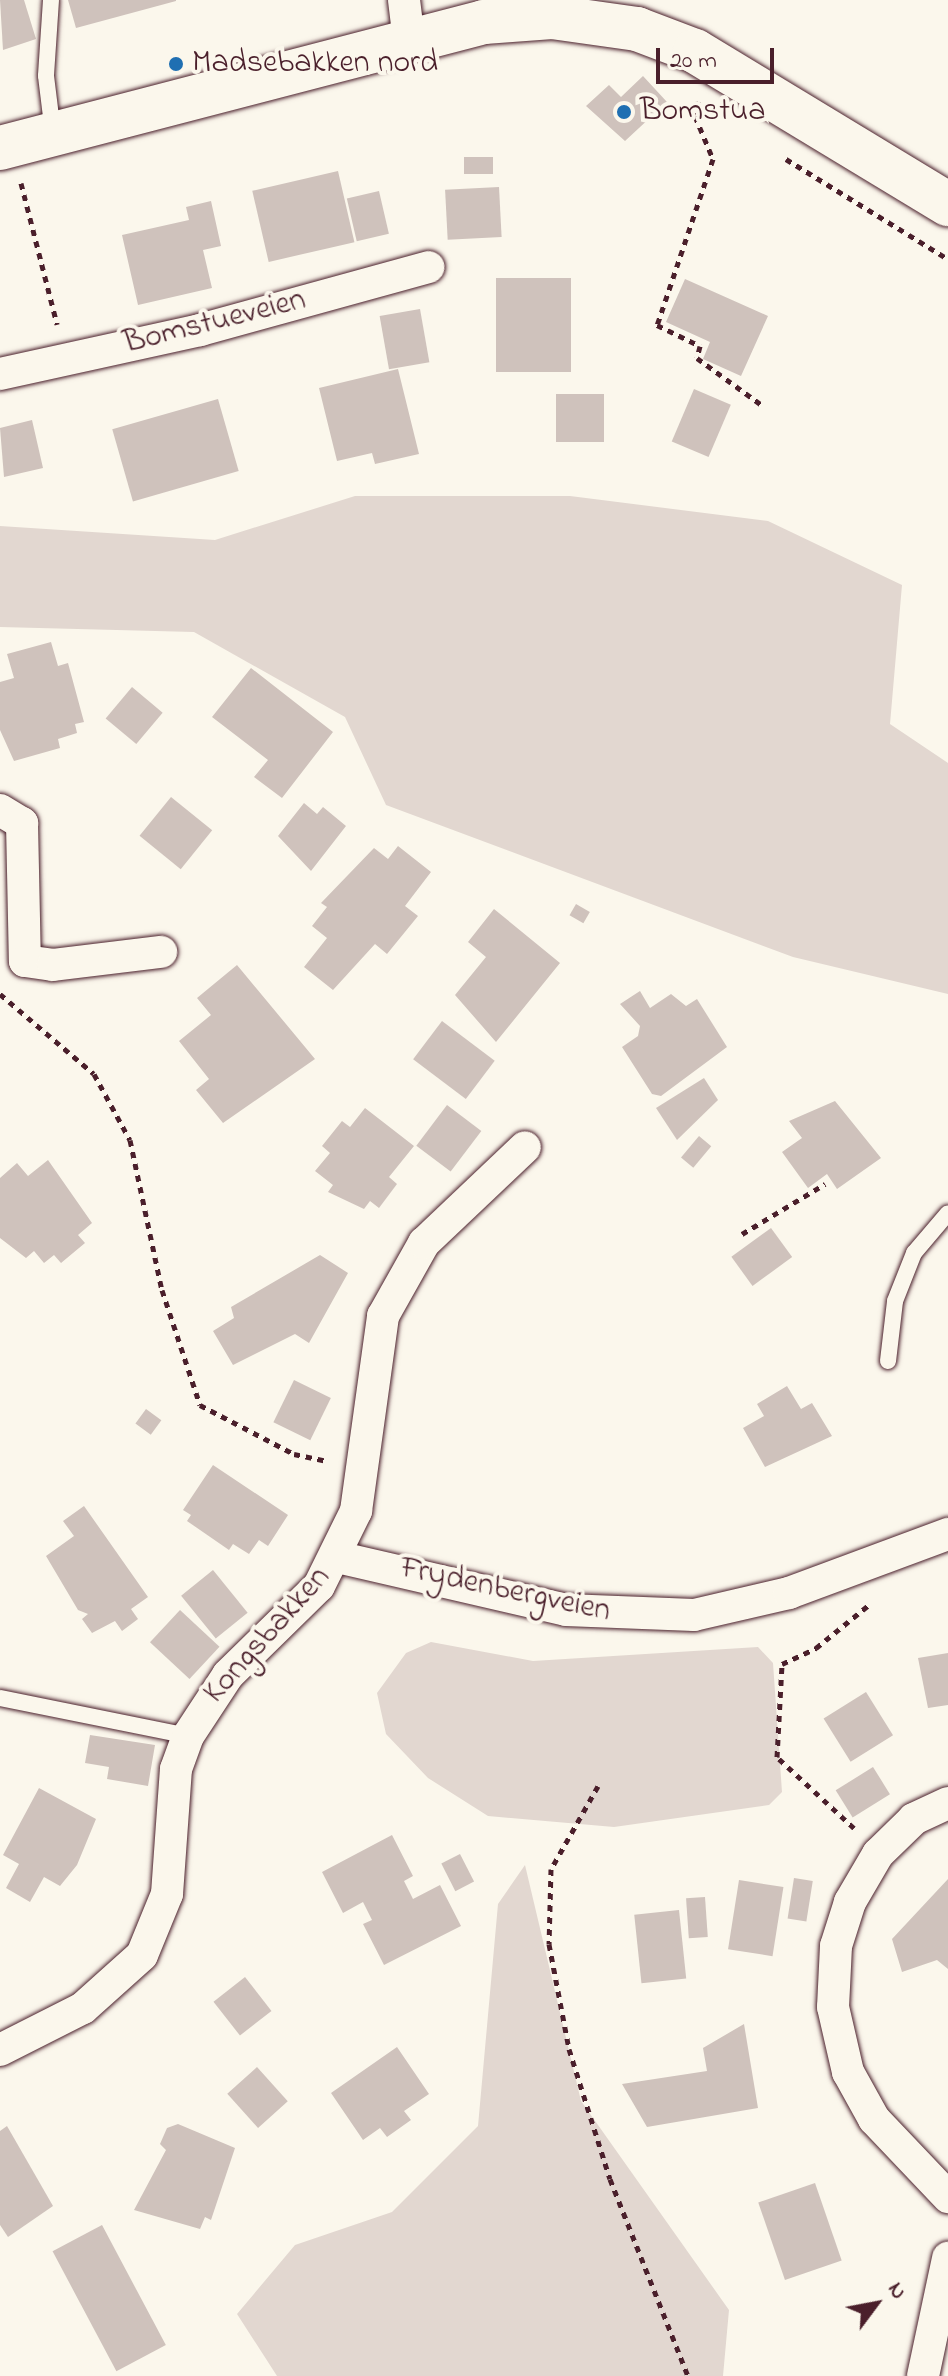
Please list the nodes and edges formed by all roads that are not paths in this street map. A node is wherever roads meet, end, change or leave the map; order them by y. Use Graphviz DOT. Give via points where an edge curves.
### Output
graph roads {
  1 [pos="51,0"];
  2 [pos="406,20"];
  3 [pos="53,135"];
  4 [pos="9,159"];
  5 [pos="948,204"];
  6 [pos="428,267"];
  7 [pos="0,374"];
  8 [pos="0,810"];
  9 [pos="161,952"];
  10 [pos="525,1147"];
  11 [pos="948,1213"];
  12 [pos="888,1361"];
  13 [pos="948,1534"];
  14 [pos="337,1557"];
  15 [pos="0,1698"];
  16 [pos="188,1736"];
  17 [pos="948,1803"];
  18 [pos="0,2050"];
  19 [pos="948,2197"];
  20 [pos="948,2258"];
  21 [pos="923,2376"];
  1 -- 3 [label="lane" via="46,76"];
  2 -- 3 [label="main road"];
  2 -- 5 [label="main road" via="599,21 660,35"];
  3 -- 4 [label="main road"];
  6 -- 7 [label="street, Bomstueveien" via="200,330"];
  8 -- 9 [label="street" via="22,823 25,961 53,965"];
  10 -- 14 [label="street, Kongsbakken" via="452,1211 401,1280 375,1350 363,1470"];
  11 -- 12 [label="lane" via="914,1253 895,1301"];
  13 -- 14 [label="street, Frydenbergveien" via="789,1593 679,1616 566,1610"];
  14 -- 16 [label="street, Kongsbakken" via="319,1586 228,1675"];
  15 -- 16 [label="lane"];
  16 -- 18 [label="street, Kongsbakken" via="176,1769 167,1894 142,1955 83,2008"];
  17 -- 19 [label="street" via="914,1819 878,1854 850,1902 836,1946 833,2007 848,2072 874,2119"];
  20 -- 21 [label="street"];
}
